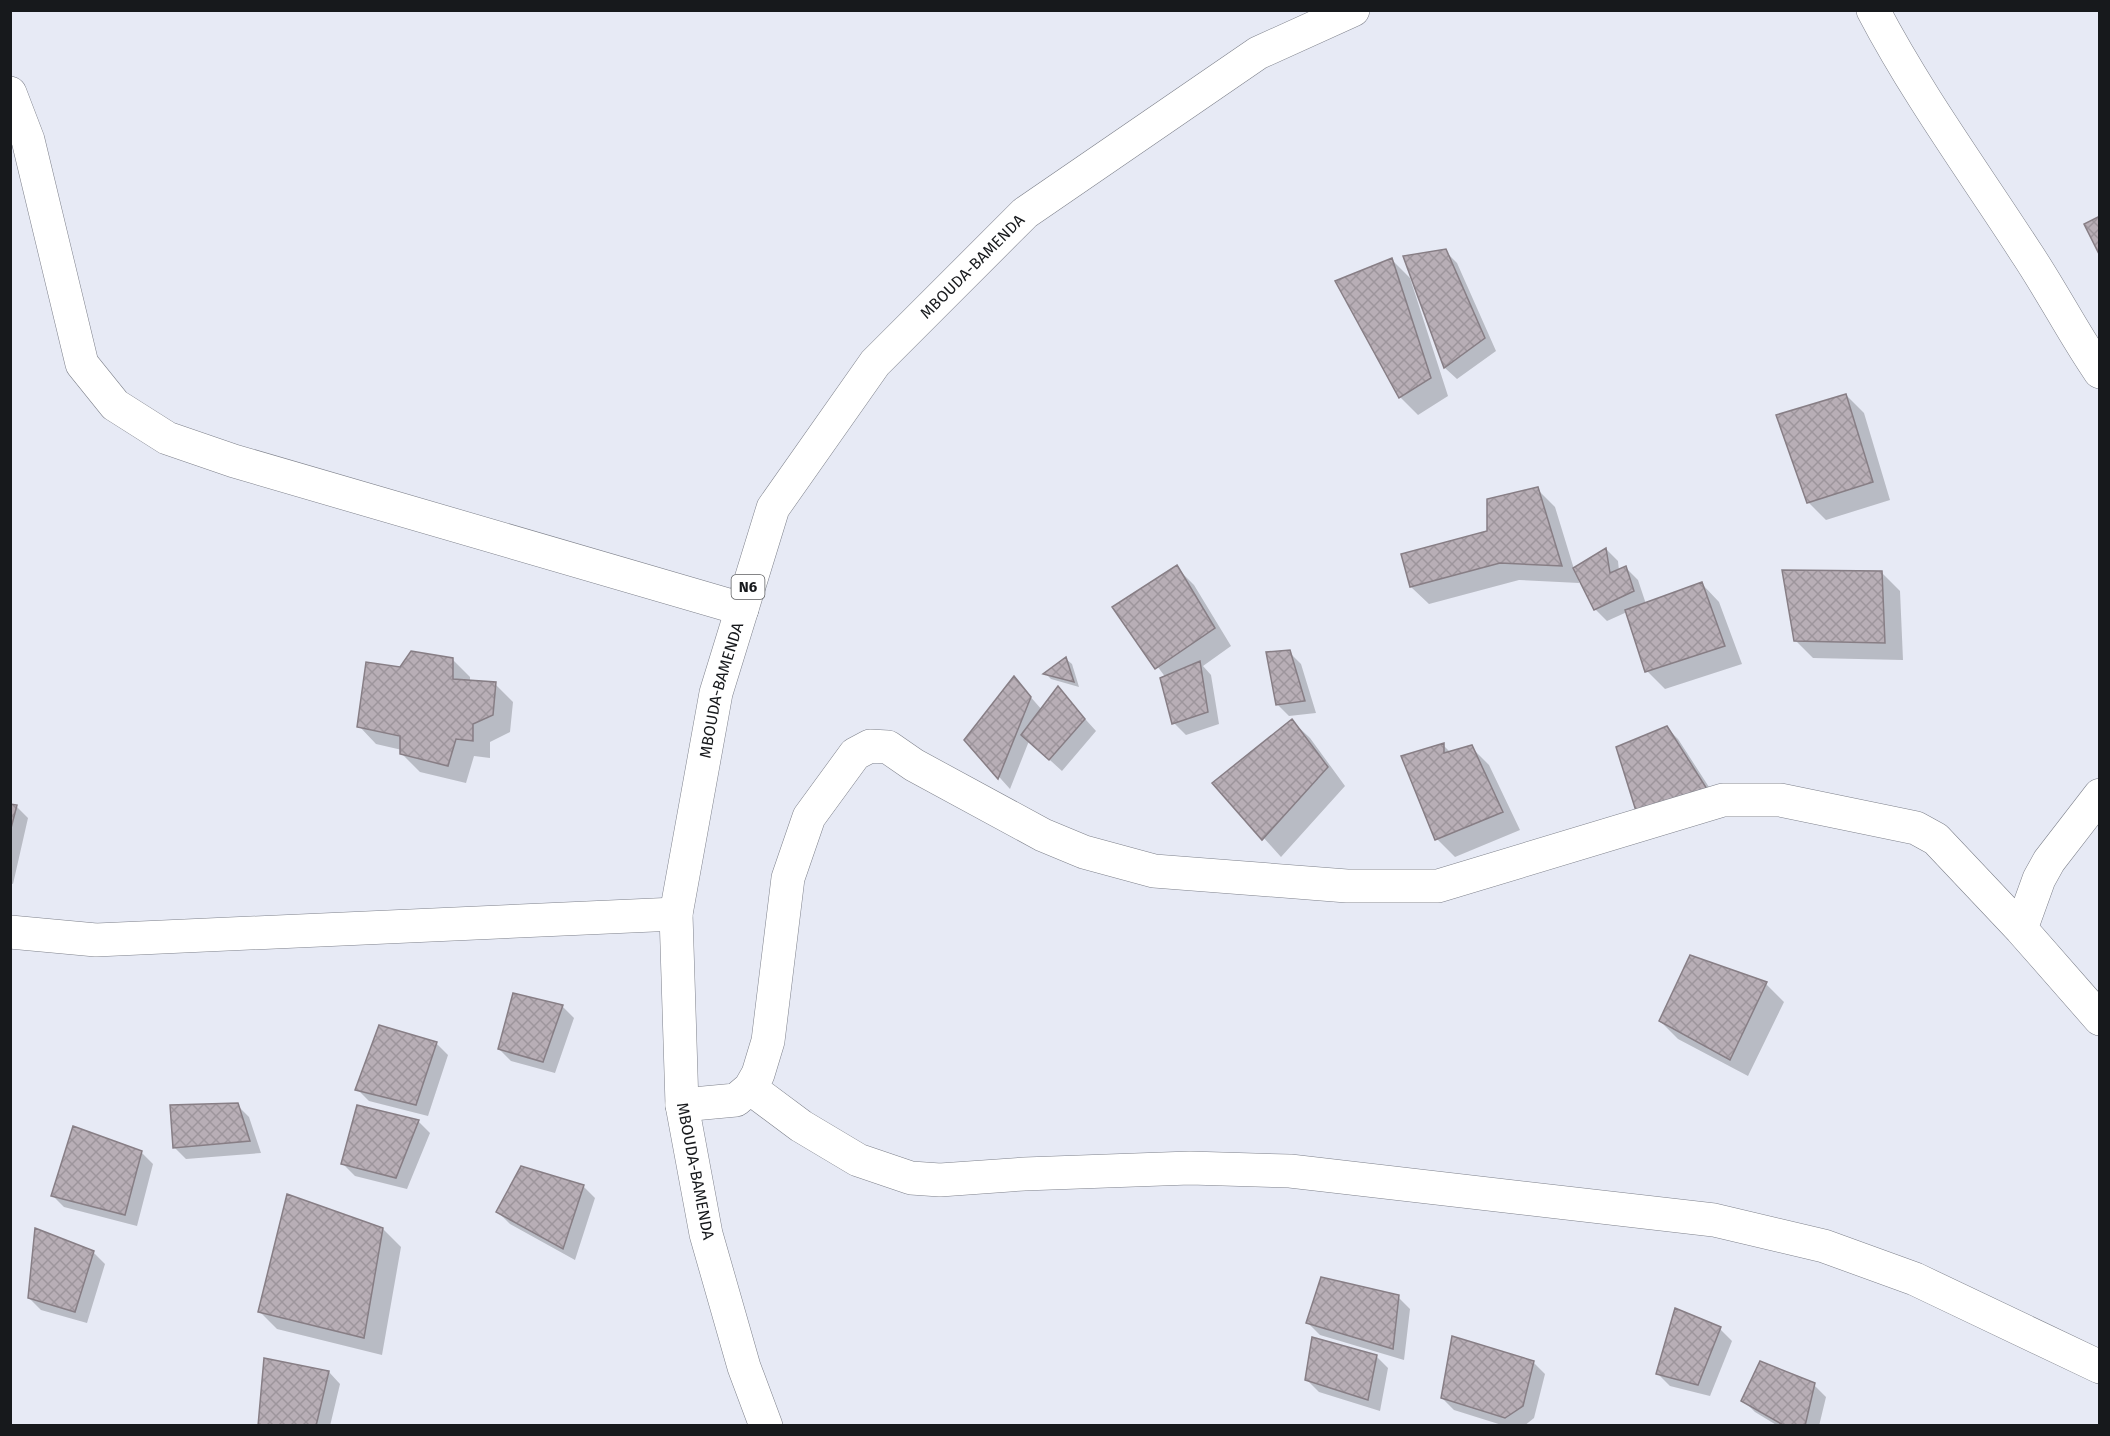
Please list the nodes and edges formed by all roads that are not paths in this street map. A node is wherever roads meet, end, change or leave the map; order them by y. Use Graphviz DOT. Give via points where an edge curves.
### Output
graph roads {
  1 [pos="1353,10"];
  2 [pos="1873,10"];
  3 [pos="10,93"];
  4 [pos="2100,372"];
  5 [pos="742,609"];
  6 [pos="2100,795"];
  7 [pos="676,914"];
  8 [pos="2021,929"];
  9 [pos="10,932"];
  10 [pos="2100,1019"];
  11 [pos="750,1088"];
  12 [pos="682,1105"];
  13 [pos="2100,1367"];
  14 [pos="766,1425"];
  1 -- 5 [label="main road, MBOUDA-BAMENDA / N6" via="1258,53 1025,213 875,363 773,508"];
  2 -- 4 [label="main road" via="1898,57"];
  3 -- 5 [label="main road" via="28,140 82,364 115,405 167,438 234,460"];
  5 -- 7 [label="main road, MBOUDA-BAMENDA / N6" via="716,693"];
  6 -- 8 [label="main road" via="2049,861"];
  7 -- 9 [label="main road" via="96,940"];
  7 -- 12 [label="main road, MBOUDA-BAMENDA / N6"];
  8 -- 10 [label="main road"];
  8 -- 11 [label="main road" via="1935,839 1916,828 1780,800 1723,800 1438,886 1347,886 1154,871 1084,852 1043,835 888,747 870,746 855,754 809,817 795,854 788,878 768,1041"];
  11 -- 12 [label="main road" via="736,1100"];
  11 -- 13 [label="main road" via="801,1126 858,1160 911,1178 940,1180 1190,1168 1290,1171 1714,1220 1824,1246 1915,1278"];
  12 -- 14 [label="main road, MBOUDA-BAMENDA / N6" via="706,1234 744,1367"];
}
